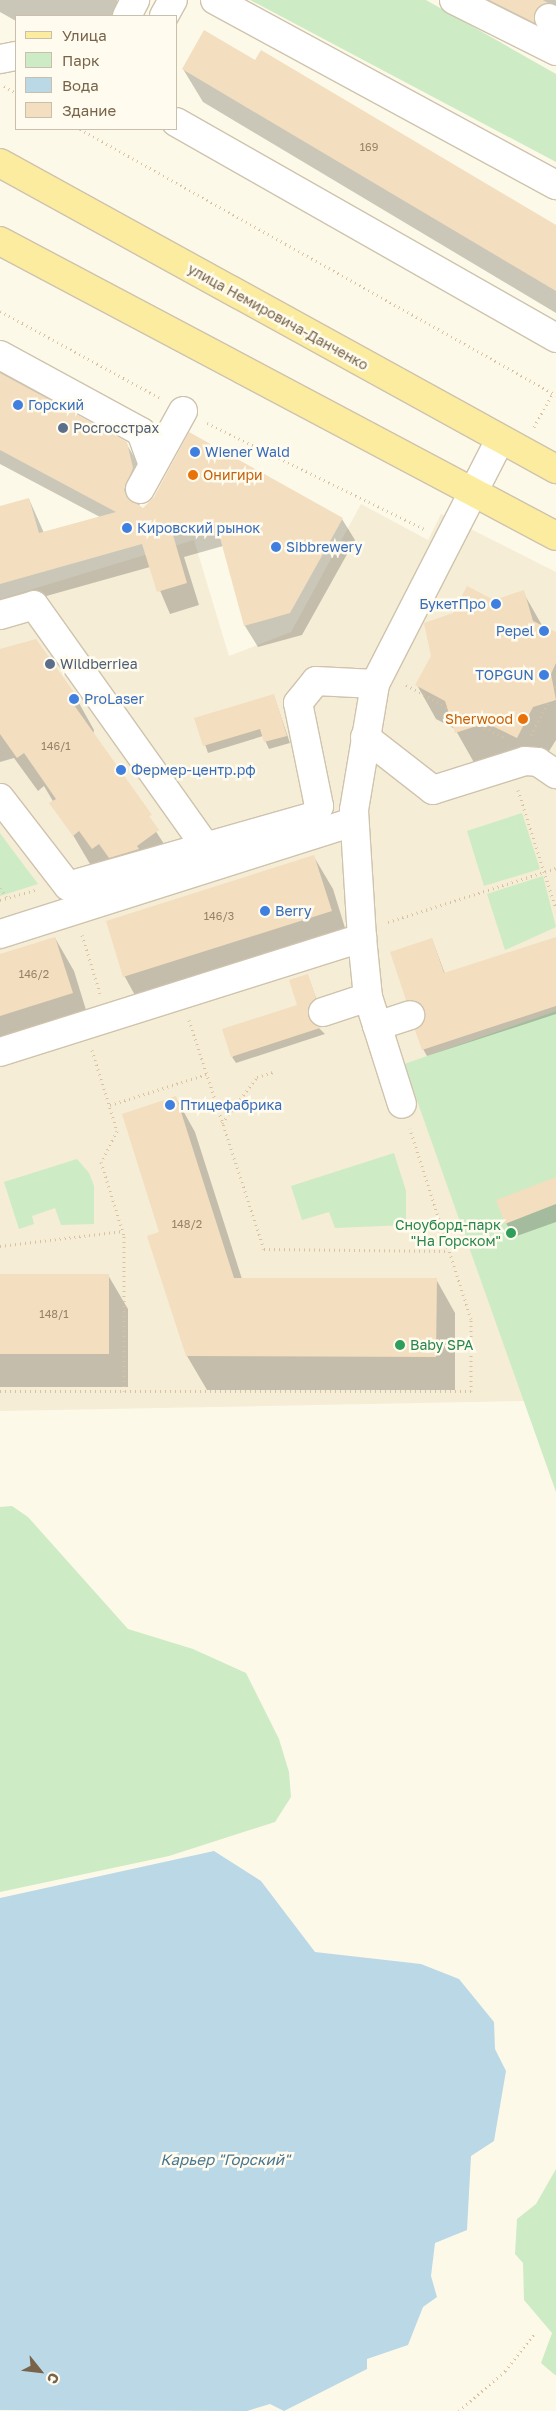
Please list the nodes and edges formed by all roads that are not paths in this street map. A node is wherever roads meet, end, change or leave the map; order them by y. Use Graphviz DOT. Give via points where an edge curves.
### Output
graph roads {
  1 [pos="135,0"];
  2 [pos="173,0"];
  3 [pos="214,0"];
  4 [pos="454,0"];
  5 [pos="128,15"];
  6 [pos="165,15"];
  7 [pos="556,51"];
  8 [pos="15,56"];
  9 [pos="0,59"];
  10 [pos="178,123"];
  11 [pos="0,163"];
  12 [pos="556,185"];
  13 [pos="0,241"];
  14 [pos="556,338"];
  15 [pos="0,355"];
  16 [pos="183,411"];
  17 [pos="500,440"];
  18 [pos="153,465"];
  19 [pos="556,469"];
  20 [pos="140,489"];
  21 [pos="471,493"];
  22 [pos="556,536"];
  23 [pos="0,616"];
  24 [pos="375,684"];
  25 [pos="365,737"];
  26 [pos="556,774"];
  27 [pos="0,798"];
  28 [pos="354,822"];
  29 [pos="208,848"];
  30 [pos="0,934"];
  31 [pos="362,934"];
  32 [pos="368,997"];
  33 [pos="323,1012"];
  34 [pos="410,1015"];
  35 [pos="377,1026"];
  36 [pos="0,1052"];
  37 [pos="402,1104"];
  1 -- 5 [label="lane"];
  2 -- 6 [label="lane"];
  3 -- 12 [label="lane"];
  4 -- 7 [label="lane"];
  8 -- 9 [label="lane"];
  10 -- 14 [label="lane"];
  11 -- 17 [label="main road, улица Немировича-Данченко"];
  13 -- 21 [label="main road"];
  15 -- 18 [label="lane" via="141,432"];
  16 -- 18 [label="lane"];
  17 -- 19 [label="main road, улица Немировича-Данченко"];
  17 -- 21 [label="lane"];
  18 -- 20 [label="lane"];
  21 -- 22 [label="main road"];
  21 -- 24 [label="lane"];
  23 -- 29 [label="lane" via="34,605"];
  24 -- 25 [label="lane"];
  24 -- 29 [label="lane" via="316,681 288,706 319,812"];
  25 -- 26 [label="lane" via="433,790 532,760"];
  25 -- 28 [label="lane"];
  27 -- 29 [label="lane" via="63,882 76,886"];
  28 -- 30 [label="lane"];
  28 -- 31 [label="lane"];
  31 -- 32 [label="lane"];
  31 -- 36 [label="lane"];
  32 -- 33 [label="lane"];
  32 -- 35 [label="lane"];
  34 -- 35 [label="lane"];
  35 -- 37 [label="lane"];
}
